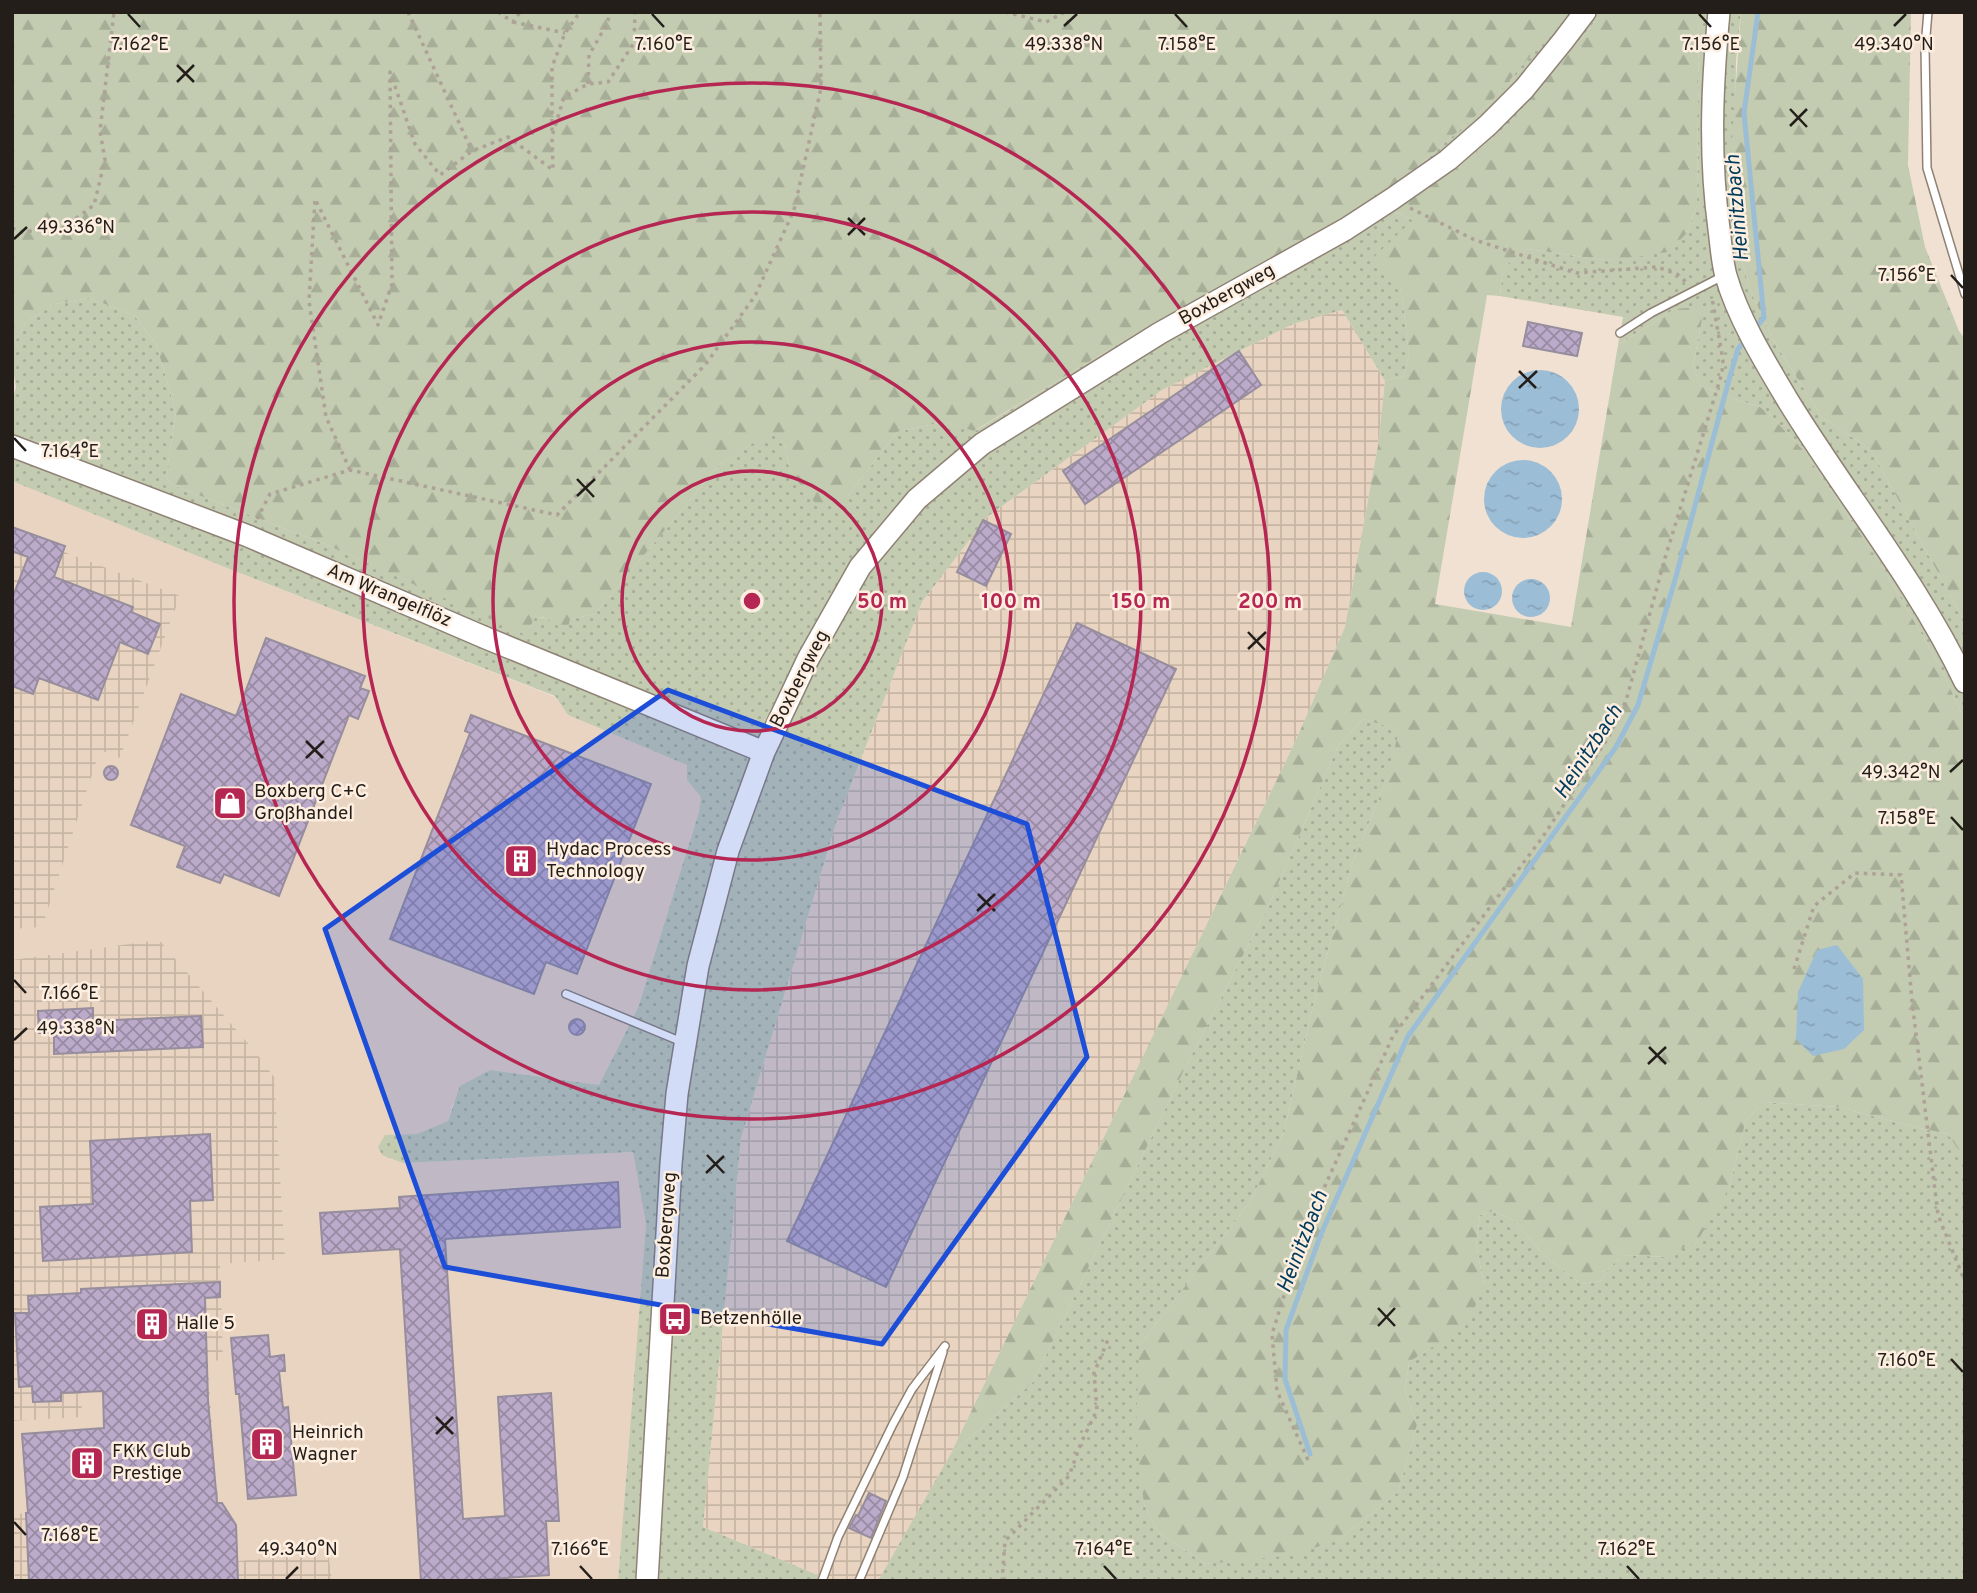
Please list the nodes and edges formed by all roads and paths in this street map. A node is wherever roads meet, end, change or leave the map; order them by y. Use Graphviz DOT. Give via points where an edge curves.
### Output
graph roads {
  1 [pos="114,12"];
  2 [pos="408,12"];
  3 [pos="498,12"];
  4 [pos="520,12"];
  5 [pos="580,12"];
  6 [pos="610,12"];
  7 [pos="635,12"];
  8 [pos="820,12"];
  9 [pos="1006,12"];
  10 [pos="1065,12"];
  11 [pos="1584,12"];
  12 [pos="1718,12"];
  13 [pos="1928,12"];
  14 [pos="513,22"];
  15 [pos="565,33"];
  16 [pos="588,84"];
  17 [pos="552,136"];
  18 [pos="472,151"];
  19 [pos="1392,199"];
  20 [pos="12,228"];
  21 [pos="1717,279"];
  22 [pos="1695,290"];
  23 [pos="1965,294"];
  24 [pos="1620,333"];
  25 [pos="12,446"];
  26 [pos="350,470"];
  27 [pos="248,536"];
  28 [pos="1965,682"];
  29 [pos="764,752"];
  30 [pos="1794,969"];
  31 [pos="566,994"];
  32 [pos="684,1043"];
  33 [pos="1965,1282"];
  34 [pos="1109,1338"];
  35 [pos="1308,1460"];
  36 [pos="647,1581"];
  37 [pos="822,1581"];
  38 [pos="859,1581"];
  39 [pos="1002,1581"];
  1 -- 20 [label="path" via="100,131 105,160 94,205 63,229 22,233"];
  2 -- 18 [label="path"];
  3 -- 14 [label="path"];
  4 -- 14 [label="path"];
  5 -- 15 [label="path"];
  6 -- 16 [label="path" via="589,55"];
  7 -- 16 [label="path" via="634,44 608,82"];
  8 -- 26 [label="path" via="821,88 794,210 755,296 705,365 557,515"];
  9 -- 10 [label="path" via="1046,22"];
  11 -- 19 [label="street, Boxbergweg" via="1524,89 1488,125"];
  12 -- 21 [label="street" via="1712,84"];
  13 -- 23 [label="lane" via="1927,168"];
  14 -- 15 [label="path"];
  15 -- 17 [label="path" via="552,67"];
  16 -- 17 [label="path" via="564,97"];
  17 -- 18 [label="path" via="553,170 508,138"];
  18 -- 26 [label="path" via="440,175 415,144 390,72 392,284 378,325 315,200 309,301 326,417"];
  19 -- 22 [label="path" via="1475,240 1576,273 1657,267 1677,274"];
  19 -- 29 [label="street, Boxbergweg" via="1160,333 982,444 917,499 860,567 808,659"];
  21 -- 22 [label="lane"];
  21 -- 28 [label="street" via="1817,448 1894,559"];
  21 -- 35 [label="path" via="1721,373 1626,701 1608,738 1542,838 1393,1036 1304,1231 1272,1334 1277,1391"];
  22 -- 24 [label="lane"];
  25 -- 27 [label="street, Am Wrangelflöz"];
  26 -- 27 [label="path" via="270,495"];
  27 -- 29 [label="street, Am Wrangelflöz"];
  29 -- 32 [label="street, Boxbergweg" via="727,851"];
  30 -- 33 [label="path" via="1814,906 1855,873 1900,875 1938,1215"];
  31 -- 32 [label="lane"];
  32 -- 36 [label="street, Boxbergweg" via="671,1164"];
  34 -- 39 [label="path" via="1094,1373 1097,1410 1069,1476 1005,1541"];
  37 -- 38 [label="lane" via="888,1434 912,1389 945,1346 903,1477"];
}
